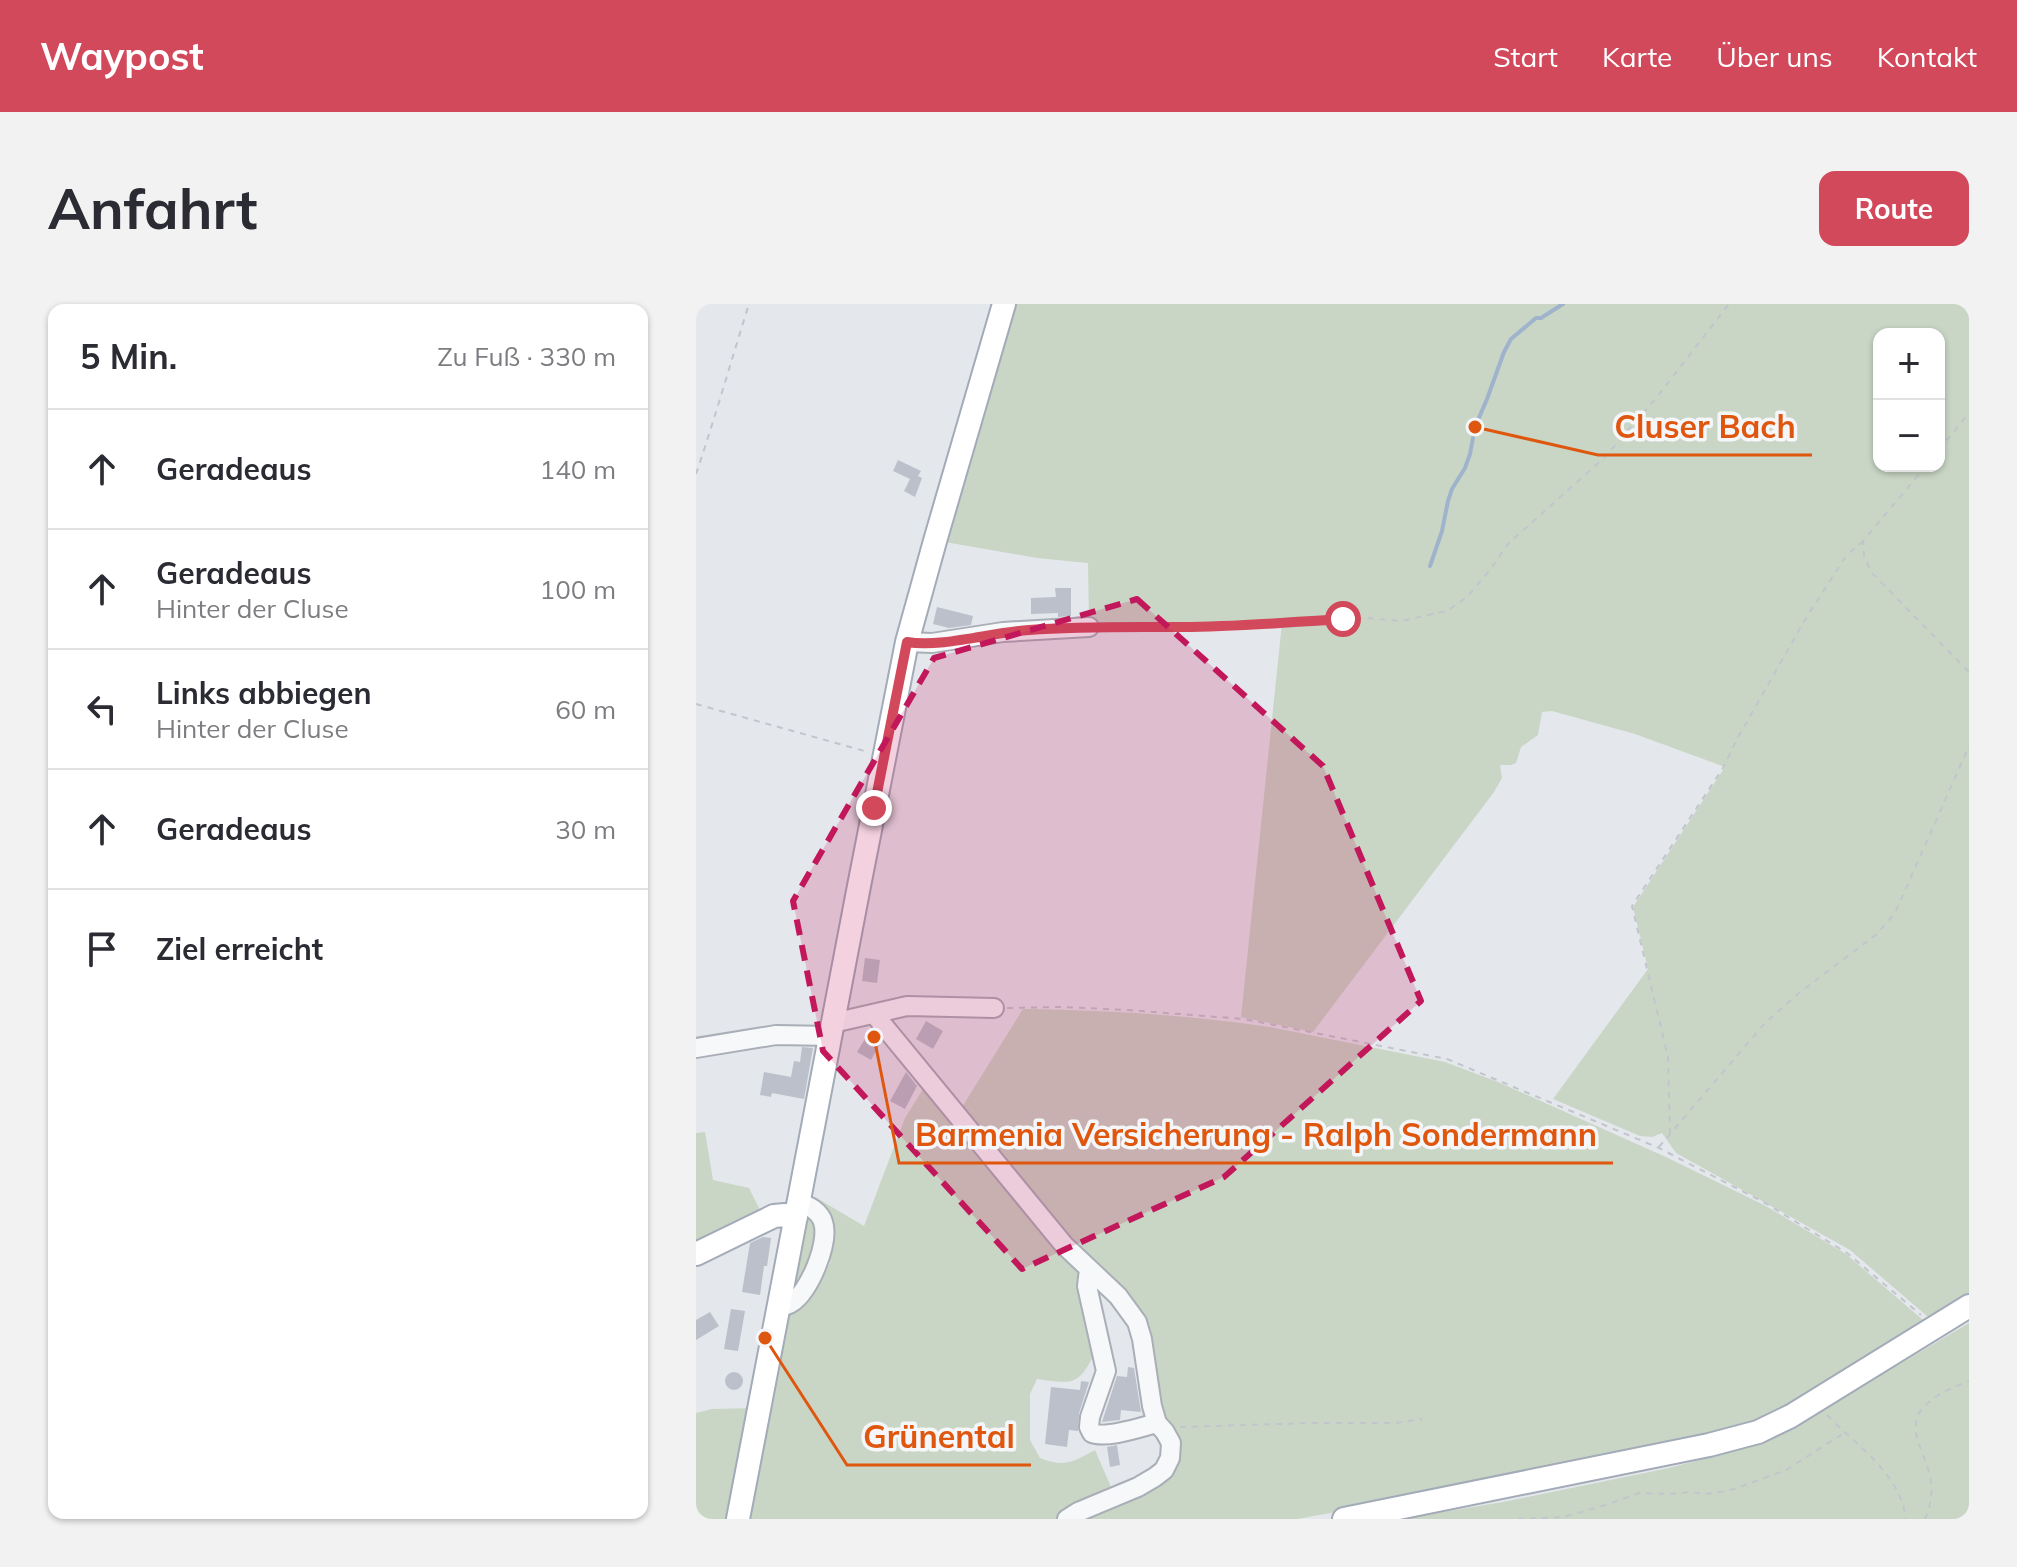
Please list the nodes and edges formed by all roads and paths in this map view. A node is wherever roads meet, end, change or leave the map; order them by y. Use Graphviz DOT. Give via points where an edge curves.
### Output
graph roads {
  1 [pos="749,304"];
  2 [pos="1004,304"];
  3 [pos="1729,304"];
  4 [pos="1969,413"];
  5 [pos="1945,443"];
  6 [pos="1921,472"];
  7 [pos="696,474"];
  8 [pos="1863,541"];
  9 [pos="1089,627"];
  10 [pos="907,642"];
  11 [pos="1969,672"];
  12 [pos="696,704"];
  13 [pos="1969,746"];
  14 [pos="884,756"];
  15 [pos="1024,1007"];
  16 [pos="994,1008"];
  17 [pos="874,1014"];
  18 [pos="832,1030"];
  19 [pos="696,1048"];
  20 [pos="1670,1134"];
  21 [pos="1659,1148"];
  22 [pos="798,1210"];
  23 [pos="696,1254"];
  24 [pos="1089,1269"];
  25 [pos="1969,1306"];
  26 [pos="779,1307"];
  27 [pos="1916,1311"];
  28 [pos="1969,1381"];
  29 [pos="1824,1412"];
  30 [pos="1422,1419"];
  31 [pos="1160,1426"];
  32 [pos="1844,1433"];
  33 [pos="738,1519"];
  34 [pos="1067,1519"];
  35 [pos="1344,1519"];
  36 [pos="1518,1519"];
  37 [pos="1906,1519"];
  38 [pos="1925,1519"];
  1 -- 7 [label="path"];
  2 -- 10 [label="main road"];
  3 -- 9 [label="path" via="1605,457 1508,544 1467,597 1447,611 1401,621"];
  4 -- 5 [label="path"];
  6 -- 8 [label="path"];
  8 -- 11 [label="path" via="1871,572"];
  8 -- 20 [label="path" via="1846,556 1814,606 1723,768 1632,906 1668,1057"];
  9 -- 10 [label="street"];
  10 -- 14 [label="main road"];
  12 -- 14 [label="path"];
  13 -- 20 [label="path" via="1895,913 1877,934 1765,1023"];
  14 -- 18 [label="main road"];
  15 -- 21 [label="path" via="1244,1019 1447,1059"];
  16 -- 17 [label="street" via="907,1006"];
  17 -- 18 [label="street"];
  17 -- 24 [label="street"];
  18 -- 19 [label="street"];
  18 -- 22 [label="main road"];
  20 -- 21 [label="path"];
  21 -- 27 [label="path" via="1847,1253"];
  22 -- 23 [label="main road"];
  22 -- 26 [label="main road"];
  22 -- 26 [label="street" via="807,1204 816,1212 824,1235 814,1274 793,1302"];
  24 -- 31 [label="street" via="1137,1322"];
  24 -- 31 [label="street" via="1087,1286 1106,1371 1089,1427 1099,1436"];
  25 -- 35 [label="main road" via="1828,1395 1758,1432"];
  26 -- 33 [label="main road"];
  28 -- 38 [label="path" via="1930,1400 1916,1419 1916,1437 1930,1474"];
  29 -- 32 [label="path"];
  30 -- 31 [label="path"];
  31 -- 34 [label="street" via="1171,1443 1164,1470"];
  32 -- 36 [label="path" via="1786,1470 1734,1489 1639,1493 1564,1517"];
  32 -- 37 [label="path" via="1889,1476"];
}
